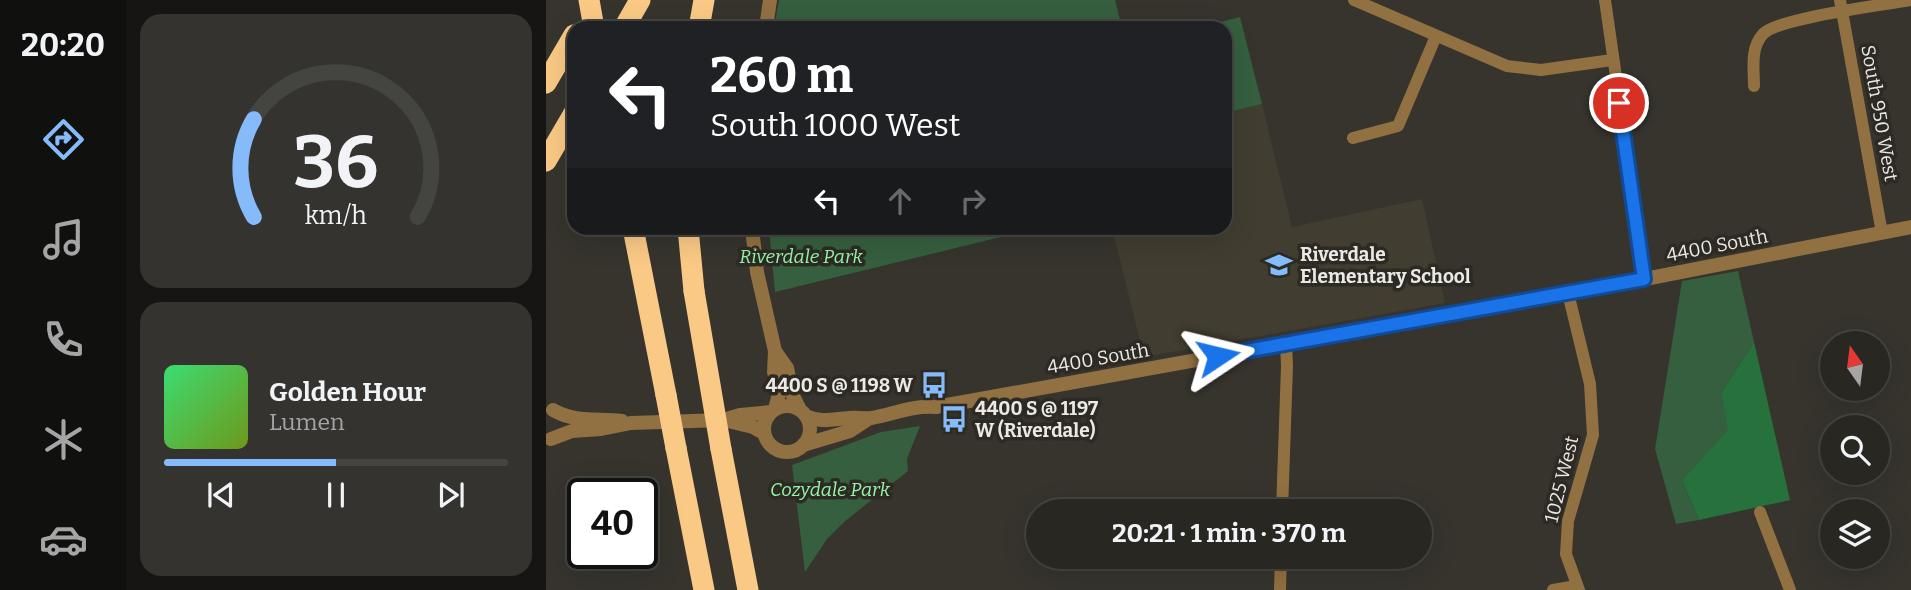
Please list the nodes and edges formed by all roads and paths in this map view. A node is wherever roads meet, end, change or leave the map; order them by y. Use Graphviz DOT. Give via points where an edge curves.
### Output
graph roads {
  1 [pos="589,0"];
  2 [pos="595,0"];
  3 [pos="640,0"];
  4 [pos="704,0"];
  5 [pos="770,0"];
  6 [pos="1354,0"];
  7 [pos="1605,0"];
  8 [pos="1911,0"];
  9 [pos="1841,6"];
  10 [pos="582,21"];
  11 [pos="593,21"];
  12 [pos="628,21"];
  13 [pos="700,21"];
  14 [pos="767,21"];
  15 [pos="1436,36"];
  16 [pos="567,47"];
  17 [pos="1612,60"];
  18 [pos="546,83"];
  19 [pos="1754,86"];
  20 [pos="567,125"];
  21 [pos="1353,138"];
  22 [pos="546,161"];
  23 [pos="1911,227"];
  24 [pos="1882,233"];
  25 [pos="634,235"];
  26 [pos="689,235"];
  27 [pos="753,235"];
  28 [pos="1644,279"];
  29 [pos="1569,293"];
  30 [pos="1286,344"];
  31 [pos="775,351"];
  32 [pos="550,406"];
  33 [pos="773,411"];
  34 [pos="803,413"];
  35 [pos="870,418"];
  36 [pos="723,419"];
  37 [pos="631,423"];
  38 [pos="764,433"];
  39 [pos="549,442"];
  40 [pos="803,445"];
  41 [pos="1282,499"];
  42 [pos="1760,512"];
  43 [pos="1281,569"];
  44 [pos="1577,588"];
  45 [pos="704,590"];
  46 [pos="748,590"];
  47 [pos="1280,590"];
  48 [pos="1553,590"];
  49 [pos="1790,590"];
  1 -- 11 [label="highway, bridge"];
  2 -- 10 [label="highway"];
  3 -- 12 [label="highway"];
  4 -- 13 [label="highway"];
  5 -- 14 [label="street"];
  6 -- 15 [label="street" via="1389,9"];
  7 -- 17 [label="street"];
  8 -- 9 [label="street"];
  9 -- 19 [label="street" via="1763,33 1754,54"];
  9 -- 24 [label="street, South 950 West"];
  15 -- 17 [label="street" via="1507,66 1541,70"];
  15 -- 21 [label="street" via="1398,126"];
  16 -- 18 [label="highway"];
  17 -- 28 [label="street"];
  20 -- 22 [label="highway"];
  23 -- 24 [label="street, 4400 South"];
  24 -- 28 [label="street, 4400 South"];
  25 -- 45 [label="highway, bridge"];
  26 -- 46 [label="highway, bridge" via="694,291"];
  27 -- 31 [label="street"];
  28 -- 29 [label="street, 4400 South"];
  29 -- 30 [label="street, 4400 South"];
  29 -- 44 [label="street, 1025 West" via="1590,384 1593,435 1568,521 1566,554"];
  30 -- 35 [label="street, 4400 South"];
  30 -- 41 [label="street"];
  31 -- 33 [label="street" via="774,372 780,390"];
  31 -- 34 [label="street" via="787,368 794,400"];
  32 -- 37 [label="street" via="575,419"];
  32 -- 39 [label="street" via="557,424"];
  33 -- 34 [label="street" via="787,406"];
  33 -- 36 [label="street"];
  33 -- 38 [label="street"];
  34 -- 35 [label="street" via="829,421"];
  34 -- 40 [label="street" via="810,431"];
  35 -- 40 [label="street" via="850,431"];
  36 -- 37 [label="street"];
  36 -- 38 [label="street"];
  37 -- 39 [label="street" via="572,431"];
  38 -- 40 [label="street" via="780,451"];
  42 -- 49 [label="street"];
  43 -- 47 [label="street"];
  44 -- 48 [label="street"];
}
